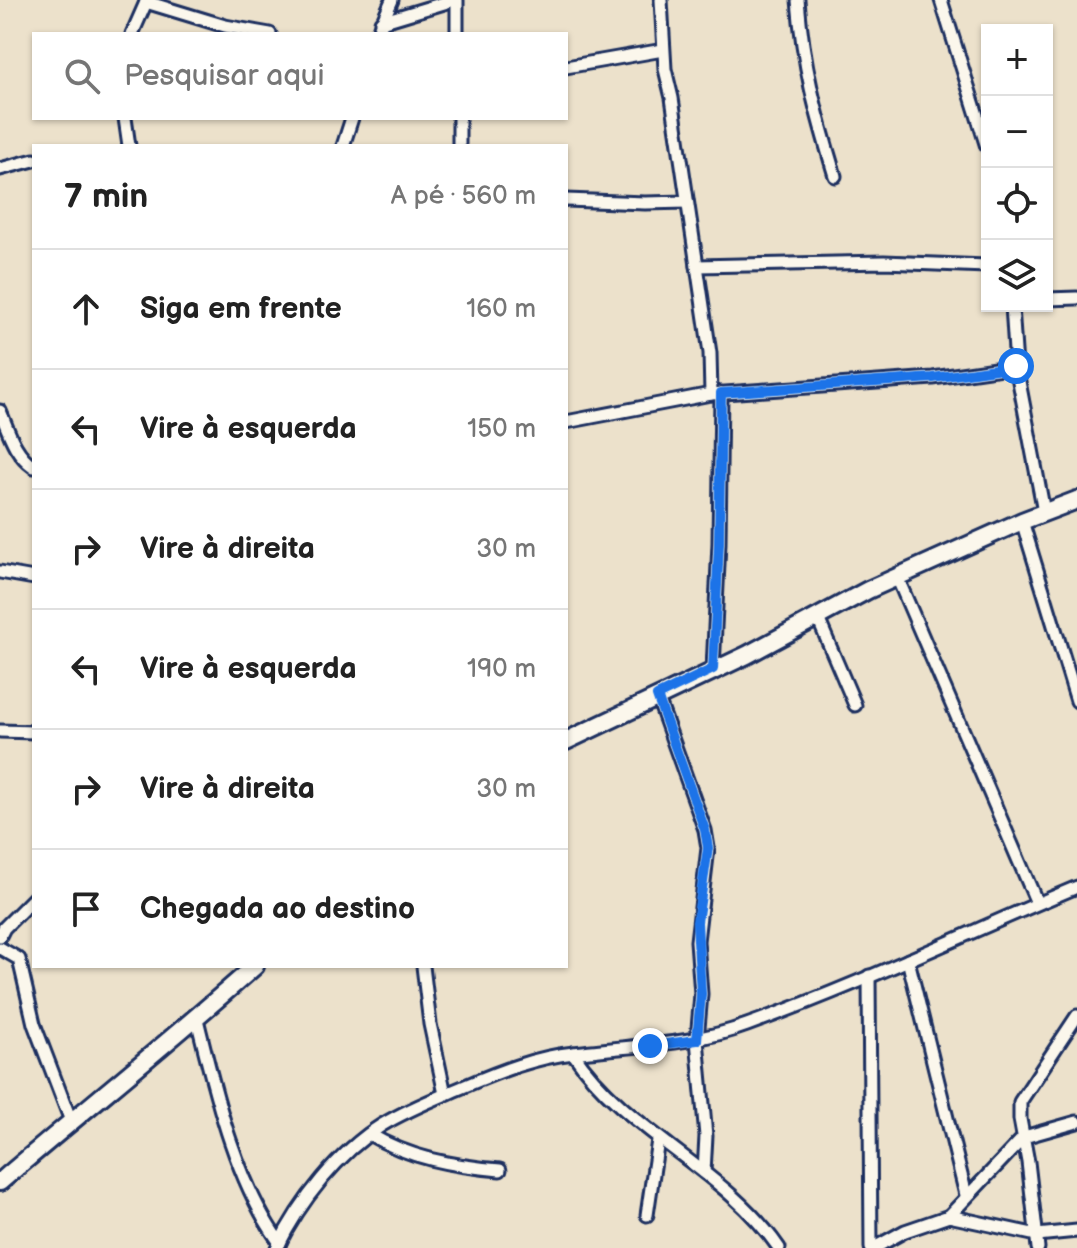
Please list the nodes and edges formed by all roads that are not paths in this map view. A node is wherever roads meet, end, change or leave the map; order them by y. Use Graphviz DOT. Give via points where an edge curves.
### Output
graph roads {
  1 [pos="392,0"];
  2 [pos="456,0"];
  3 [pos="661,0"];
  4 [pos="798,0"];
  5 [pos="941,0"];
  6 [pos="146,1"];
  7 [pos="379,28"];
  8 [pos="133,32"];
  9 [pos="259,32"];
  10 [pos="457,32"];
  11 [pos="663,50"];
  12 [pos="568,67"];
  13 [pos="125,120"];
  14 [pos="351,120"];
  15 [pos="459,120"];
  16 [pos="981,128"];
  17 [pos="129,144"];
  18 [pos="344,144"];
  19 [pos="459,144"];
  20 [pos="32,161"];
  21 [pos="0,169"];
  22 [pos="835,176"];
  23 [pos="568,200"];
  24 [pos="687,202"];
  25 [pos="697,266"];
  26 [pos="981,266"];
  27 [pos="1077,298"];
  28 [pos="1053,299"];
  29 [pos="1012,312"];
  30 [pos="1016,366"];
  31 [pos="716,393"];
  32 [pos="0,411"];
  33 [pos="568,422"];
  34 [pos="32,466"];
  35 [pos="1077,500"];
  36 [pos="1044,512"];
  37 [pos="1022,521"];
  38 [pos="0,572"];
  39 [pos="897,577"];
  40 [pos="32,578"];
  41 [pos="817,616"];
  42 [pos="713,669"];
  43 [pos="657,696"];
  44 [pos="1077,701"];
  45 [pos="855,705"];
  46 [pos="0,731"];
  47 [pos="32,732"];
  48 [pos="568,740"];
  49 [pos="1077,887"];
  50 [pos="32,900"];
  51 [pos="1037,903"];
  52 [pos="0,936"];
  53 [pos="0,948"];
  54 [pos="908,960"];
  55 [pos="253,968"];
  56 [pos="423,968"];
  57 [pos="869,976"];
  58 [pos="1077,1016"];
  59 [pos="197,1019"];
  60 [pos="697,1040"];
  61 [pos="573,1053"];
  62 [pos="445,1094"];
  63 [pos="71,1121"];
  64 [pos="1077,1122"];
  65 [pos="369,1134"];
  66 [pos="1024,1137"];
  67 [pos="658,1140"];
  68 [pos="500,1170"];
  69 [pos="704,1172"];
  70 [pos="0,1182"];
  71 [pos="966,1195"];
  72 [pos="647,1215"];
  73 [pos="949,1216"];
  74 [pos="1077,1231"];
  75 [pos="1038,1242"];
  76 [pos="278,1245"];
  77 [pos="779,1248"];
  78 [pos="872,1248"];
  1 -- 7 [label="street"];
  2 -- 7 [label="street"];
  2 -- 10 [label="street"];
  3 -- 11 [label="street"];
  4 -- 22 [label="street" via="810,92"];
  5 -- 16 [label="street"];
  6 -- 8 [label="street"];
  6 -- 9 [label="street"];
  11 -- 12 [label="street"];
  11 -- 24 [label="street"];
  13 -- 17 [label="street"];
  14 -- 18 [label="street"];
  15 -- 19 [label="street"];
  20 -- 21 [label="street"];
  23 -- 24 [label="street"];
  24 -- 25 [label="street"];
  25 -- 26 [label="street"];
  25 -- 31 [label="street"];
  27 -- 28 [label="street"];
  29 -- 30 [label="street"];
  30 -- 31 [label="street" via="933,378"];
  30 -- 36 [label="street"];
  31 -- 33 [label="street"];
  31 -- 42 [label="street" via="719,543"];
  32 -- 34 [label="street" via="13,444"];
  35 -- 36 [label="street"];
  36 -- 37 [label="street"];
  37 -- 39 [label="street"];
  37 -- 44 [label="street"];
  38 -- 40 [label="street"];
  39 -- 41 [label="street"];
  39 -- 51 [label="street"];
  41 -- 42 [label="street"];
  41 -- 45 [label="street"];
  42 -- 43 [label="street"];
  43 -- 48 [label="street"];
  43 -- 60 [label="street" via="708,848 697,922"];
  46 -- 47 [label="street"];
  49 -- 51 [label="street"];
  50 -- 52 [label="street"];
  51 -- 54 [label="street"];
  53 -- 63 [label="street" via="19,959 34,1024"];
  54 -- 57 [label="street"];
  54 -- 71 [label="street"];
  55 -- 59 [label="street"];
  56 -- 62 [label="street"];
  57 -- 60 [label="street"];
  57 -- 78 [label="street"];
  58 -- 66 [label="street" via="1020,1102"];
  59 -- 63 [label="street"];
  59 -- 76 [label="street" via="231,1141"];
  60 -- 61 [label="street"];
  60 -- 69 [label="street"];
  61 -- 62 [label="street" via="534,1060"];
  61 -- 67 [label="street" via="588,1075"];
  62 -- 65 [label="street"];
  63 -- 70 [label="street"];
  64 -- 66 [label="street"];
  65 -- 68 [label="street" via="411,1155"];
  65 -- 76 [label="street" via="334,1166"];
  66 -- 71 [label="street"];
  66 -- 75 [label="street"];
  67 -- 69 [label="street"];
  67 -- 72 [label="street"];
  69 -- 77 [label="street"];
  71 -- 73 [label="street"];
  73 -- 75 [label="street"];
  73 -- 78 [label="street"];
  74 -- 75 [label="street"];
}
